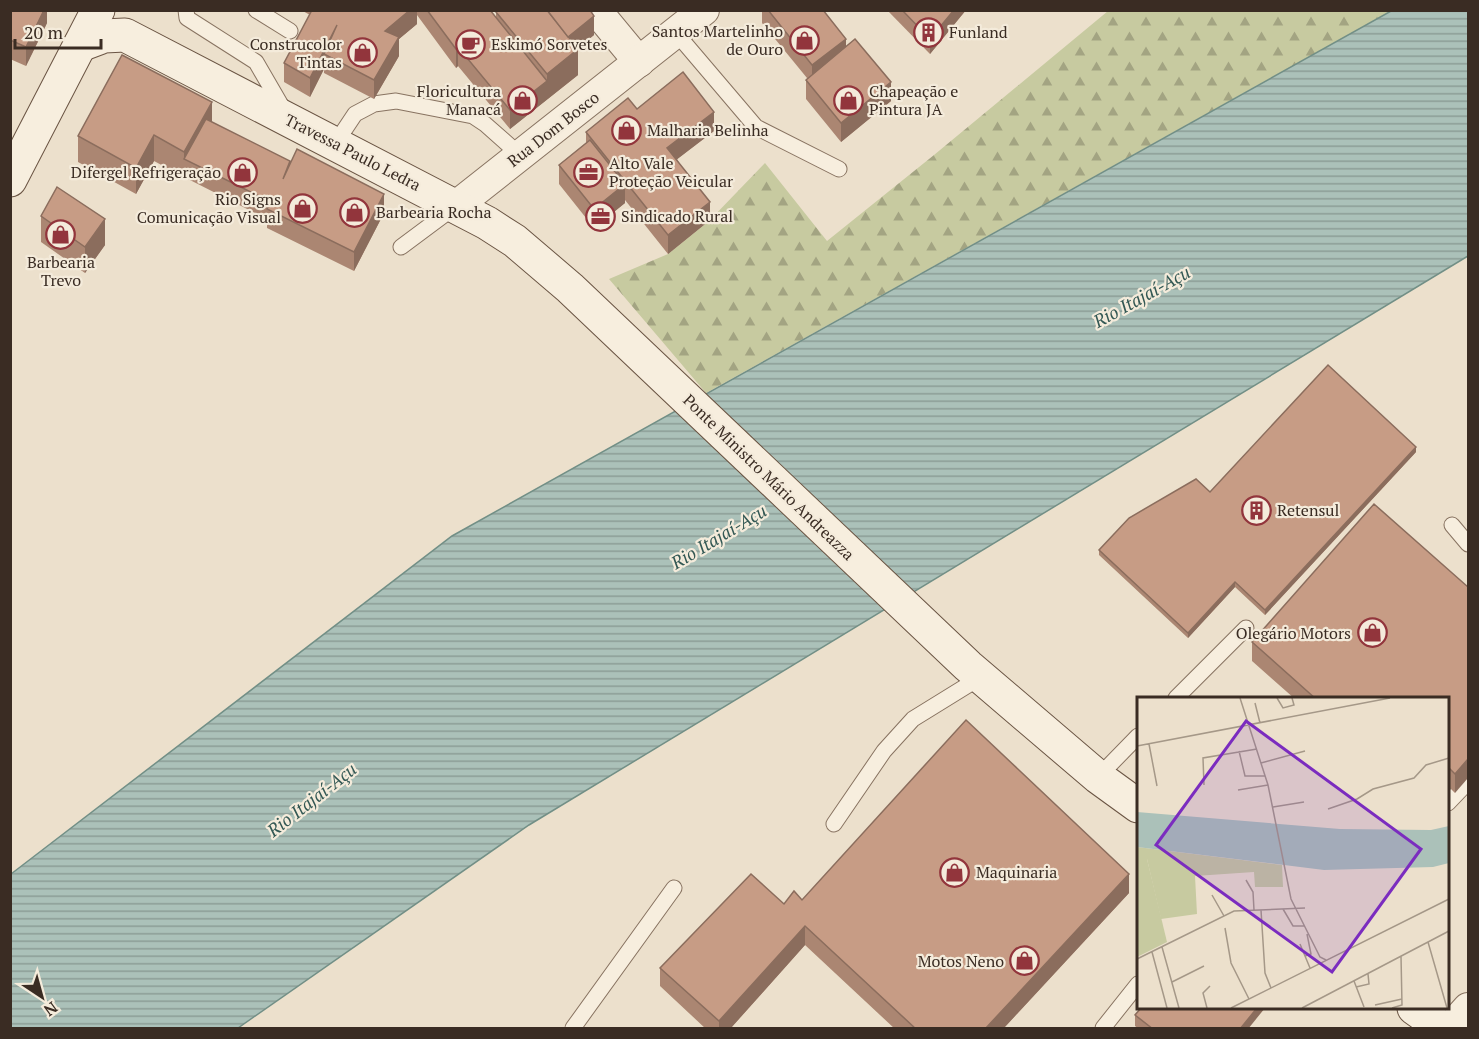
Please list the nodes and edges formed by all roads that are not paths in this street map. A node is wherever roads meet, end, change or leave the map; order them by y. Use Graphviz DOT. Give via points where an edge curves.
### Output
graph roads {
  1 [pos="98,10"];
  2 [pos="186,10"];
  3 [pos="256,10"];
  4 [pos="596,10"];
  5 [pos="704,10"];
  6 [pos="121,23"];
  7 [pos="290,31"];
  8 [pos="676,33"];
  9 [pos="80,45"];
  10 [pos="639,62"];
  11 [pos="289,120"];
  12 [pos="335,144"];
  13 [pos="520,155"];
  14 [pos="838,169"];
  15 [pos="10,180"];
  16 [pos="456,206"];
  17 [pos="401,247"];
  18 [pos="570,288"];
  19 [pos="1452,525"];
  20 [pos="1468,544"];
  21 [pos="1246,628"];
  22 [pos="974,671"];
  23 [pos="1178,697"];
  24 [pos="1137,737"];
  25 [pos="1098,777"];
  26 [pos="1468,782"];
  27 [pos="1449,802"];
  28 [pos="1137,805"];
  29 [pos="834,824"];
  30 [pos="674,888"];
  31 [pos="1137,985"];
  32 [pos="1468,1008"];
  33 [pos="1415,1009"];
  34 [pos="573,1029"];
  35 [pos="1103,1029"];
  36 [pos="1442,1029"];
  37 [pos="1450,1029"];
  1 -- 9 [label="street"];
  2 -- 11 [label="lane" via="187,18 256,62"];
  3 -- 7 [label="lane"];
  4 -- 10 [label="street"];
  5 -- 8 [label="street, Rua Dom Bosco"];
  6 -- 9 [label="street, Travessa Paulo Ledra" via="104,36"];
  6 -- 11 [label="street, Travessa Paulo Ledra"];
  8 -- 10 [label="street, Rua Dom Bosco"];
  8 -- 14 [label="lane" via="756,127"];
  9 -- 15 [label="street"];
  10 -- 13 [label="street, Rua Dom Bosco"];
  11 -- 12 [label="street, Travessa Paulo Ledra"];
  12 -- 13 [label="lane" via="355,114 374,104 396,101 473,116"];
  12 -- 16 [label="street, Travessa Paulo Ledra"];
  13 -- 16 [label="street, Rua Dom Bosco"];
  16 -- 17 [label="lane, Rua Dom Bosco"];
  16 -- 18 [label="street, Travessa Paulo Ledra" via="515,241"];
  18 -- 22 [label="street, Ponte Ministro Mário Andreazza"];
  19 -- 20 [label="lane"];
  21 -- 23 [label="lane"];
  22 -- 25 [label="street, Ponte Ministro Mário Andreazza"];
  22 -- 29 [label="lane" via="913,719 884,751"];
  24 -- 25 [label="lane"];
  25 -- 28 [label="street, Ponte Ministro Mário Andreazza"];
  26 -- 27 [label="lane"];
  30 -- 34 [label="lane"];
  31 -- 35 [label="lane"];
  32 -- 37 [label="street"];
  33 -- 36 [label="street"];
}
